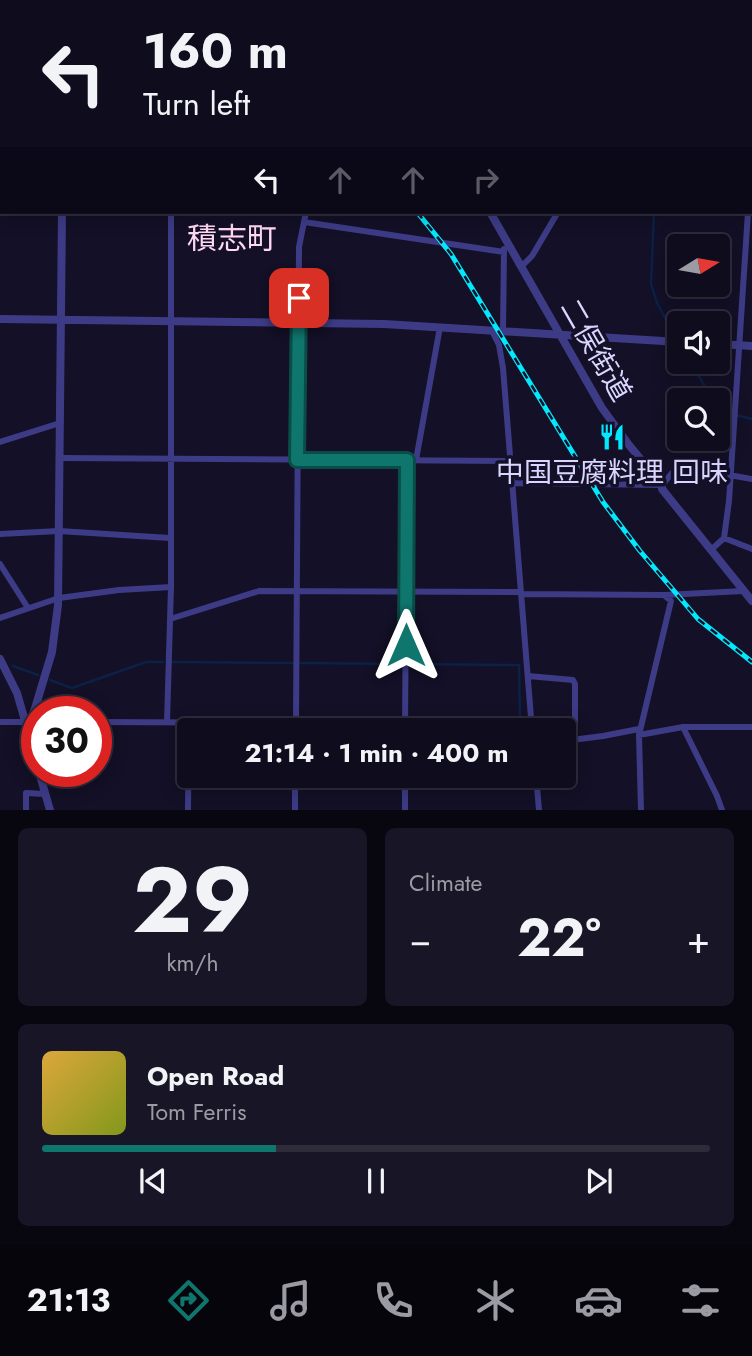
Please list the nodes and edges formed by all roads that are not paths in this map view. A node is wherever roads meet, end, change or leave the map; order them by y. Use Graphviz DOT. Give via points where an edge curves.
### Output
graph roads {
  1 [pos="62,214"];
  2 [pos="171,214"];
  3 [pos="306,214"];
  4 [pos="491,214"];
  5 [pos="557,214"];
  6 [pos="750,214"];
  7 [pos="304,222"];
  8 [pos="506,241"];
  9 [pos="504,252"];
  10 [pos="522,266"];
  11 [pos="0,319"];
  12 [pos="61,322"];
  13 [pos="170,322"];
  14 [pos="298,324"];
  15 [pos="440,327"];
  16 [pos="492,331"];
  17 [pos="503,331"];
  18 [pos="561,335"];
  19 [pos="667,341"];
  20 [pos="730,344"];
  21 [pos="740,344"];
  22 [pos="752,346"];
  23 [pos="60,424"];
  24 [pos="0,442"];
  25 [pos="60,458"];
  26 [pos="171,459"];
  27 [pos="297,460"];
  28 [pos="407,460"];
  29 [pos="416,460"];
  30 [pos="509,461"];
  31 [pos="732,477"];
  32 [pos="752,479"];
  33 [pos="511,482"];
  34 [pos="662,485"];
  35 [pos="59,531"];
  36 [pos="0,534"];
  37 [pos="170,538"];
  38 [pos="724,538"];
  39 [pos="752,549"];
  40 [pos="711,550"];
  41 [pos="0,564"];
  42 [pos="171,587"];
  43 [pos="296,591"];
  44 [pos="406,591"];
  45 [pos="743,591"];
  46 [pos="521,593"];
  47 [pos="664,595"];
  48 [pos="59,598"];
  49 [pos="752,601"];
  50 [pos="28,608"];
  51 [pos="0,618"];
  52 [pos="170,619"];
  53 [pos="0,659"];
  54 [pos="528,676"];
  55 [pos="39,696"];
  56 [pos="21,706"];
  57 [pos="296,718"];
  58 [pos="405,718"];
  59 [pos="531,718"];
  60 [pos="575,718"];
  61 [pos="0,722"];
  62 [pos="21,722"];
  63 [pos="112,722"];
  64 [pos="167,722"];
  65 [pos="177,722"];
  66 [pos="682,727"];
  67 [pos="752,727"];
  68 [pos="639,732"];
  69 [pos="576,740"];
  70 [pos="43,787"];
  71 [pos="188,788"];
  72 [pos="295,788"];
  73 [pos="405,788"];
  74 [pos="537,788"];
  75 [pos="45,793"];
  76 [pos="26,810"];
  77 [pos="50,810"];
  78 [pos="188,810"];
  79 [pos="295,810"];
  80 [pos="405,810"];
  81 [pos="539,810"];
  82 [pos="641,810"];
  83 [pos="722,810"];
  1 -- 12 [label="street"];
  2 -- 13 [label="street"];
  3 -- 7 [label="street"];
  4 -- 8 [label="street, 二俣街道"];
  5 -- 10 [label="street" via="533,256"];
  6 -- 21 [label="street"];
  7 -- 9 [label="street"];
  7 -- 14 [label="street" via="299,247"];
  8 -- 9 [label="street"];
  8 -- 10 [label="street, 二俣街道"];
  9 -- 17 [label="street"];
  10 -- 18 [label="street, 二俣街道"];
  11 -- 12 [label="street"];
  12 -- 13 [label="street"];
  12 -- 23 [label="street"];
  13 -- 14 [label="street"];
  13 -- 26 [label="street"];
  14 -- 15 [label="street"];
  14 -- 27 [label="street"];
  15 -- 16 [label="street"];
  15 -- 29 [label="street"];
  16 -- 17 [label="street"];
  16 -- 30 [label="street" via="503,368"];
  17 -- 18 [label="street"];
  18 -- 19 [label="street"];
  18 -- 34 [label="street, 二俣街道" via="602,408"];
  20 -- 21 [label="street"];
  21 -- 22 [label="street"];
  21 -- 31 [label="street"];
  23 -- 24 [label="street"];
  23 -- 25 [label="street"];
  25 -- 26 [label="street"];
  25 -- 35 [label="street"];
  26 -- 27 [label="street"];
  26 -- 37 [label="street"];
  27 -- 28 [label="street"];
  27 -- 43 [label="street"];
  28 -- 29 [label="street"];
  28 -- 44 [label="street"];
  29 -- 30 [label="street"];
  30 -- 33 [label="street"];
  31 -- 32 [label="street"];
  31 -- 34 [label="street" via="678,466"];
  31 -- 38 [label="street"];
  33 -- 34 [label="street"];
  33 -- 46 [label="street"];
  34 -- 40 [label="street, 二俣街道"];
  35 -- 36 [label="street"];
  35 -- 37 [label="street"];
  35 -- 48 [label="street"];
  37 -- 42 [label="street"];
  38 -- 39 [label="street"];
  38 -- 40 [label="street"];
  40 -- 45 [label="street, 二俣街道"];
  41 -- 50 [label="street"];
  42 -- 48 [label="street"];
  42 -- 52 [label="street"];
  43 -- 44 [label="street"];
  43 -- 52 [label="street" via="250,592"];
  43 -- 57 [label="street"];
  44 -- 46 [label="street"];
  44 -- 58 [label="street"];
  45 -- 47 [label="street"];
  45 -- 49 [label="street, 二俣街道"];
  46 -- 47 [label="street"];
  46 -- 54 [label="street"];
  47 -- 68 [label="street" via="671,601"];
  48 -- 50 [label="street"];
  48 -- 55 [label="street" via="52,652"];
  50 -- 51 [label="street"];
  52 -- 64 [label="street"];
  53 -- 56 [label="street"];
  54 -- 59 [label="street"];
  54 -- 60 [label="street" via="573,680"];
  61 -- 62 [label="street"];
  63 -- 64 [label="street"];
  64 -- 65 [label="street"];
  66 -- 67 [label="street"];
  66 -- 68 [label="street"];
  66 -- 83 [label="street"];
  68 -- 69 [label="street"];
  68 -- 82 [label="street"];
  70 -- 75 [label="street"];
  71 -- 78 [label="street"];
  72 -- 79 [label="street"];
  73 -- 80 [label="street"];
  74 -- 81 [label="street"];
  75 -- 76 [label="street" via="26,793"];
  75 -- 77 [label="street"];
}
